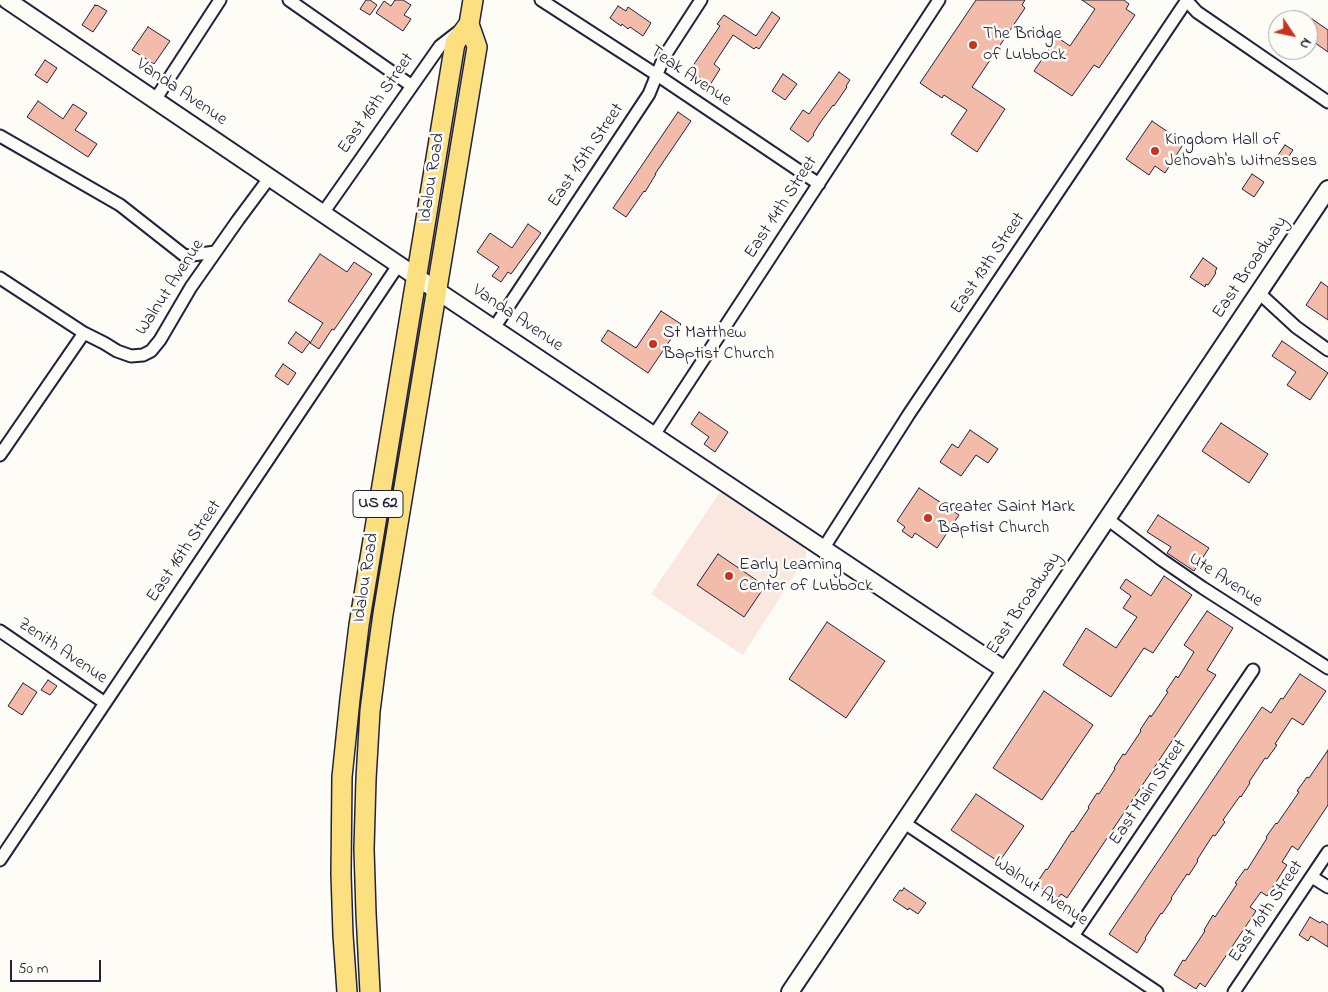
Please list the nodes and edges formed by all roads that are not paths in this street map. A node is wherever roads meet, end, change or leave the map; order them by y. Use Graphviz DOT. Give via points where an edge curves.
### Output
graph roads {
  1 [pos="7,0"];
  2 [pos="220,0"];
  3 [pos="289,0"];
  4 [pos="473,0"];
  5 [pos="542,0"];
  6 [pos="702,0"];
  7 [pos="939,0"];
  8 [pos="1187,0"];
  9 [pos="469,24"];
  10 [pos="657,75"];
  11 [pos="412,86"];
  12 [pos="155,100"];
  13 [pos="1328,102"];
  14 [pos="0,136"];
  15 [pos="270,177"];
  16 [pos="819,184"];
  17 [pos="1328,189"];
  18 [pos="323,213"];
  19 [pos="215,252"];
  20 [pos="399,264"];
  21 [pos="417,276"];
  22 [pos="0,278"];
  23 [pos="436,290"];
  24 [pos="1258,292"];
  25 [pos="494,328"];
  26 [pos="84,333"];
  27 [pos="1328,350"];
  28 [pos="654,435"];
  29 [pos="0,455"];
  30 [pos="1106,518"];
  31 [pos="822,549"];
  32 [pos="0,631"];
  33 [pos="1328,668"];
  34 [pos="1005,670"];
  35 [pos="1253,670"];
  36 [pos="105,703"];
  37 [pos="903,822"];
  38 [pos="1328,852"];
  39 [pos="0,860"];
  40 [pos="1312,876"];
  41 [pos="1328,888"];
  42 [pos="1073,936"];
  43 [pos="347,992"];
  44 [pos="370,992"];
  45 [pos="790,992"];
  46 [pos="1157,992"];
  47 [pos="1234,992"];
  1 -- 12 [label="street, Vanda Avenue"];
  2 -- 12 [label="street"];
  3 -- 11 [label="street"];
  4 -- 9 [label="main road, Idalou Road / US 62"];
  5 -- 10 [label="street, Teak Avenue"];
  6 -- 10 [label="street, East 15th Street" via="664,57"];
  7 -- 16 [label="street, East 14th Street"];
  8 -- 13 [label="street" via="1198,12"];
  8 -- 31 [label="street, East 13th Street"];
  9 -- 11 [label="street, East 16th Street" via="440,46"];
  9 -- 21 [label="main road, Idalou Road / US 62" via="455,43"];
  9 -- 23 [label="main road, Idalou Road / US 62" via="477,47"];
  10 -- 16 [label="street, Teak Avenue"];
  10 -- 25 [label="street, East 15th Street" via="649,94"];
  11 -- 18 [label="street, East 16th Street"];
  12 -- 15 [label="street, Vanda Avenue"];
  14 -- 19 [label="street" via="120,205 185,256"];
  15 -- 18 [label="street, Vanda Avenue"];
  15 -- 19 [label="street, Walnut Avenue"];
  16 -- 28 [label="street, East 14th Street"];
  17 -- 24 [label="street, East Broadway"];
  18 -- 20 [label="street, Vanda Avenue"];
  19 -- 26 [label="street, Walnut Avenue" via="151,351 132,356"];
  20 -- 21 [label="street, Vanda Avenue"];
  20 -- 36 [label="street, East 16th Street"];
  21 -- 23 [label="street, Vanda Avenue"];
  21 -- 43 [label="main road, Idalou Road / US 62" via="359,625 342,777 343,935"];
  22 -- 26 [label="street, Walnut Avenue"];
  23 -- 25 [label="street, Vanda Avenue"];
  23 -- 44 [label="main road, Idalou Road / US 62" via="370,711 364,849"];
  24 -- 27 [label="street" via="1296,327"];
  24 -- 30 [label="street, East Broadway"];
  25 -- 28 [label="street, Vanda Avenue"];
  26 -- 29 [label="street"];
  28 -- 31 [label="street, Vanda Avenue"];
  30 -- 33 [label="street, Ute Avenue" via="1203,588"];
  30 -- 34 [label="street, East Broadway"];
  31 -- 34 [label="street, Vanda Avenue"];
  32 -- 36 [label="street, Zenith Avenue"];
  34 -- 37 [label="street, East Broadway"];
  35 -- 42 [label="street, East Main Street"];
  36 -- 39 [label="street, East 16th Street"];
  37 -- 42 [label="street, Walnut Avenue"];
  37 -- 45 [label="street, East Broadway"];
  38 -- 40 [label="street, East 10th Street"];
  40 -- 41 [label="street"];
  40 -- 47 [label="street, East 10th Street"];
  42 -- 46 [label="street, Walnut Avenue"];
}
